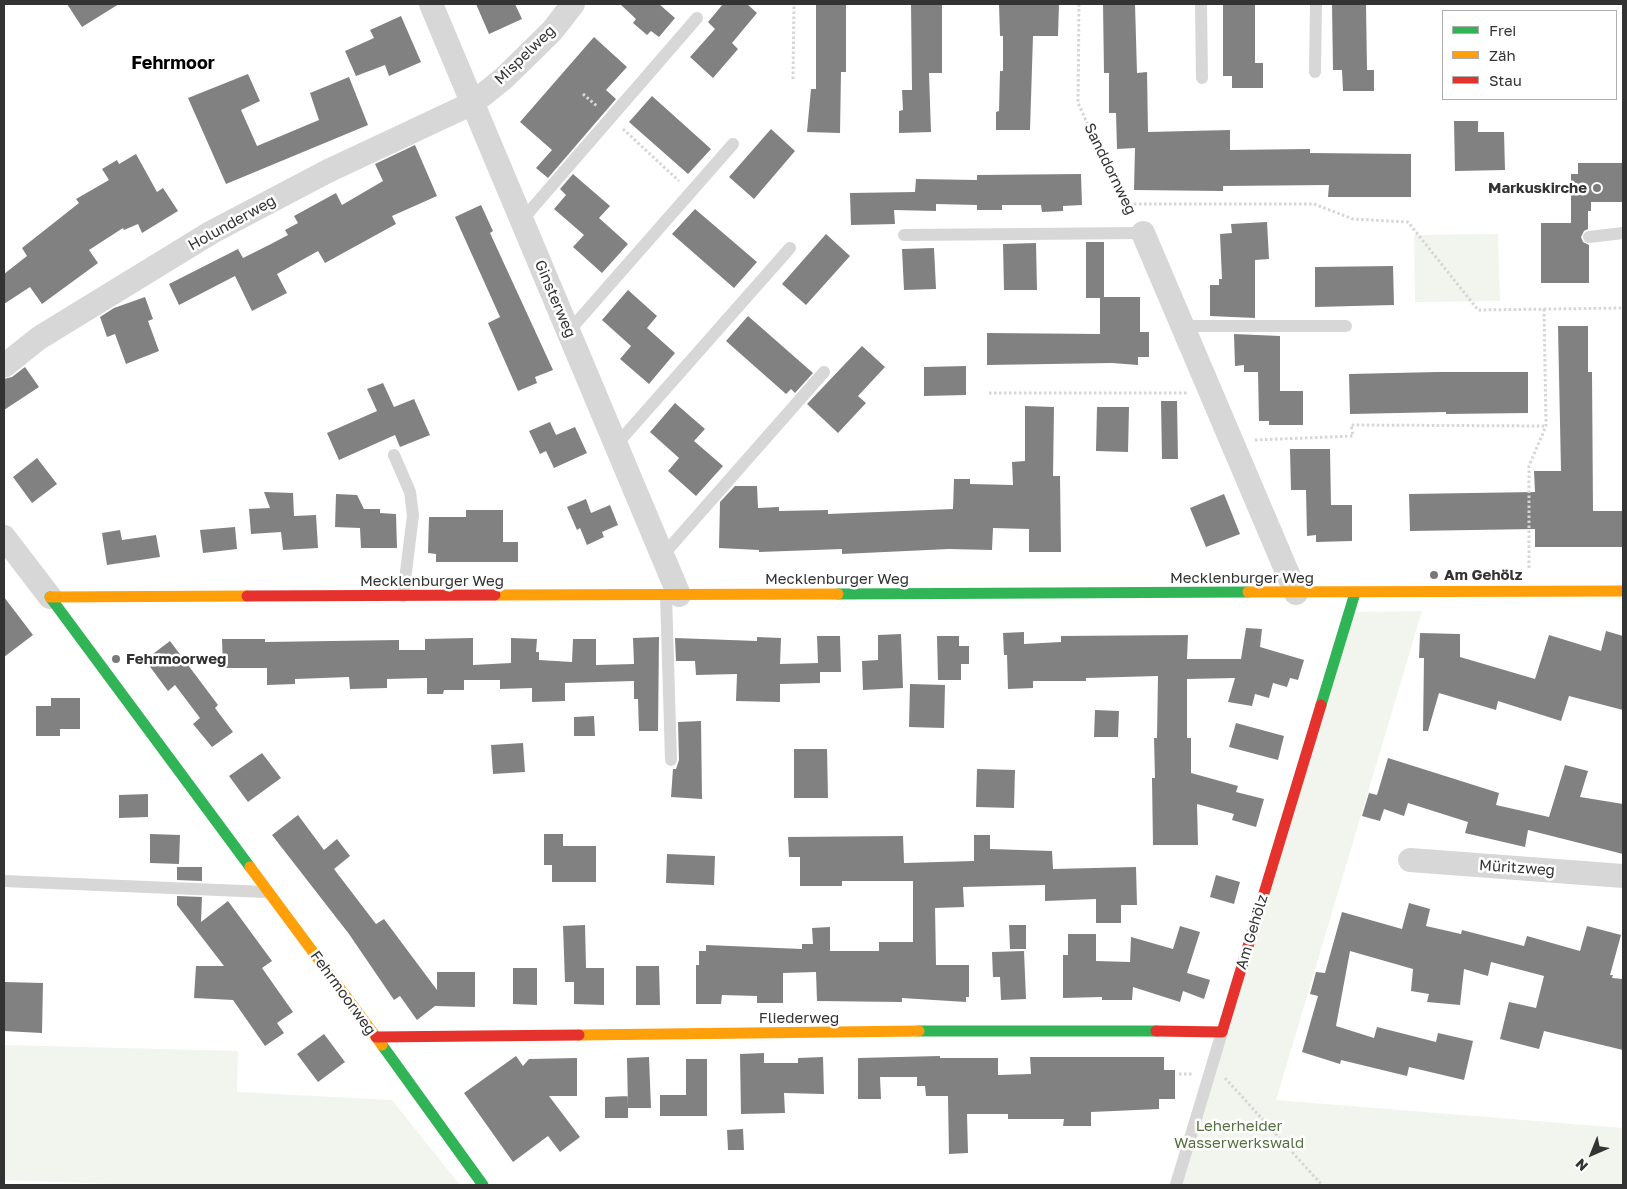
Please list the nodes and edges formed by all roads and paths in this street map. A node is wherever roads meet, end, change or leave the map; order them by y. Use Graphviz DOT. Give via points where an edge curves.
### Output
graph roads {
  1 [pos="431,4"];
  2 [pos="574,4"];
  3 [pos="794,4"];
  4 [pos="1079,4"];
  5 [pos="1202,4"];
  6 [pos="1316,4"];
  7 [pos="697,18"];
  8 [pos="1314,72"];
  9 [pos="793,78"];
  10 [pos="1202,78"];
  11 [pos="583,94"];
  12 [pos="473,103"];
  13 [pos="611,118"];
  14 [pos="733,144"];
  15 [pos="691,192"];
  16 [pos="1124,204"];
  17 [pos="522,220"];
  18 [pos="1143,233"];
  19 [pos="1623,233"];
  20 [pos="904,235"];
  21 [pos="1588,237"];
  22 [pos="790,248"];
  23 [pos="1544,307"];
  24 [pos="1623,308"];
  25 [pos="1182,326"];
  26 [pos="1346,326"];
  27 [pos="569,331"];
  28 [pos="4,366"];
  29 [pos="824,372"];
  30 [pos="989,393"];
  31 [pos="1211,393"];
  32 [pos="1546,426"];
  33 [pos="1232,441"];
  34 [pos="616,444"];
  35 [pos="394,454"];
  36 [pos="4,537"];
  37 [pos="663,555"];
  38 [pos="1623,591"];
  39 [pos="1296,592"];
  40 [pos="1355,592"];
  41 [pos="1528,592"];
  42 [pos="672,595"];
  43 [pos="403,596"];
  44 [pos="50,597"];
  45 [pos="671,760"];
  46 [pos="1410,860"];
  47 [pos="1623,876"];
  48 [pos="4,881"];
  49 [pos="269,892"];
  50 [pos="1222,1032"];
  51 [pos="376,1037"];
  52 [pos="1211,1065"];
  53 [pos="483,1185"];
  54 [pos="1176,1185"];
  55 [pos="1322,1185"];
  1 -- 12 [label="street, Ginsterweg"];
  2 -- 12 [label="street, Mispelweg" via="552,31"];
  3 -- 9 [label="path"];
  4 -- 16 [label="path, Sanddornweg" via="1078,103"];
  5 -- 10 [label="lane"];
  6 -- 8 [label="lane"];
  7 -- 13 [label="lane"];
  11 -- 13 [label="path"];
  12 -- 17 [label="street, Ginsterweg"];
  12 -- 28 [label="street, Holunderweg" via="328,170 212,232 39,338"];
  13 -- 15 [label="path"];
  13 -- 17 [label="lane"];
  14 -- 15 [label="lane"];
  15 -- 27 [label="lane"];
  16 -- 18 [label="path, Sanddornweg"];
  16 -- 23 [label="path" via="1314,204 1353,219 1408,222 1478,310"];
  17 -- 27 [label="street, Ginsterweg"];
  18 -- 20 [label="lane"];
  18 -- 25 [label="street, Sanddornweg"];
  19 -- 21 [label="lane"];
  22 -- 34 [label="lane"];
  23 -- 24 [label="path"];
  23 -- 32 [label="path"];
  25 -- 26 [label="lane"];
  25 -- 31 [label="street, Sanddornweg"];
  27 -- 34 [label="street, Ginsterweg"];
  29 -- 37 [label="lane"];
  30 -- 31 [label="path"];
  31 -- 33 [label="street, Sanddornweg"];
  32 -- 33 [label="path" via="1351,425 1353,436"];
  32 -- 41 [label="path" via="1529,466"];
  33 -- 39 [label="street, Sanddornweg"];
  34 -- 37 [label="street, Ginsterweg"];
  35 -- 43 [label="lane" via="410,492 413,515"];
  36 -- 44 [label="street, Fehrmoorweg"];
  37 -- 42 [label="street, Ginsterweg"];
  38 -- 41 [label="street, Mecklenburger Weg"];
  39 -- 40 [label="street, Mecklenburger Weg"];
  39 -- 42 [label="street, Mecklenburger Weg"];
  40 -- 41 [label="street, Mecklenburger Weg"];
  40 -- 50 [label="street, Am Gehölz"];
  42 -- 43 [label="street, Mecklenburger Weg"];
  42 -- 45 [label="lane"];
  43 -- 44 [label="street, Mecklenburger Weg"];
  44 -- 49 [label="street, Fehrmoorweg"];
  46 -- 47 [label="street, Müritzweg"];
  48 -- 49 [label="lane"];
  49 -- 51 [label="street, Fehrmoorweg"];
  50 -- 51 [label="street, Fliederweg" via="1032,1030"];
  50 -- 52 [label="lane, Am Gehölz"];
  51 -- 53 [label="street, Fehrmoorweg"];
  52 -- 54 [label="lane, Am Gehölz"];
  52 -- 55 [label="path"];
}
